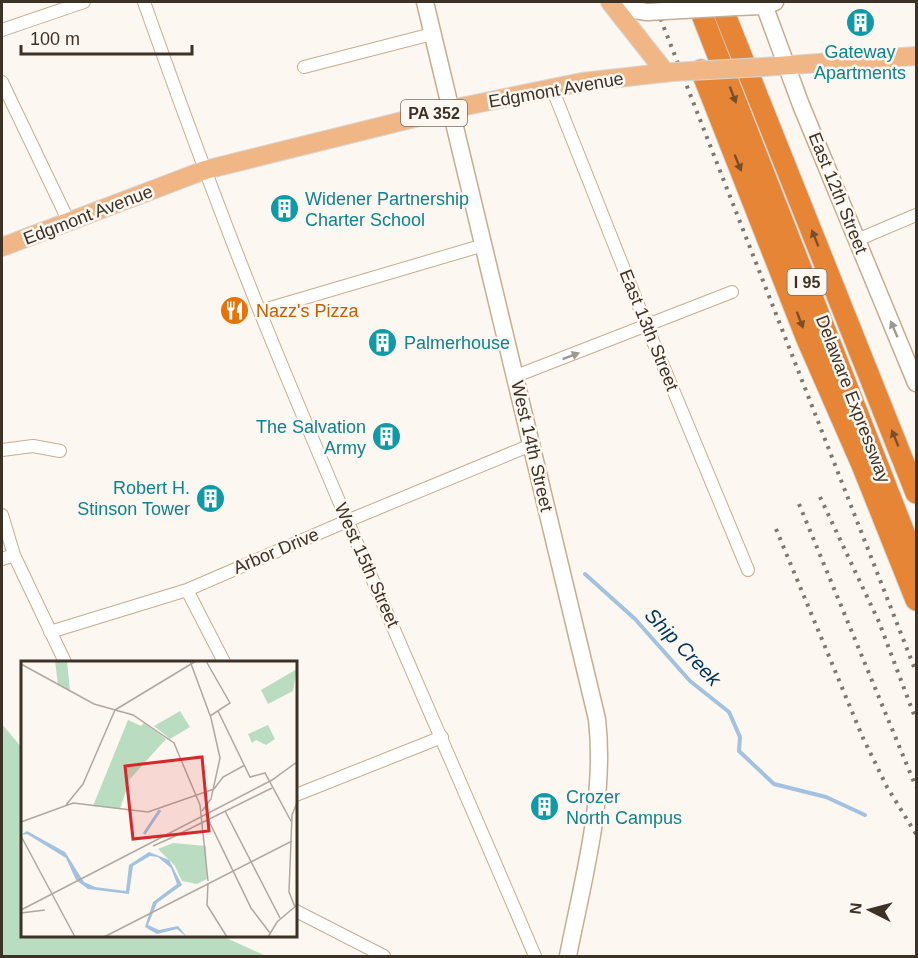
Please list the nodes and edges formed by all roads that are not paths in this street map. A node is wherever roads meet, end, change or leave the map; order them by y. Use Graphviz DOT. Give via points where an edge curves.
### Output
graph roads {
  1 [pos="84,2"];
  2 [pos="144,2"];
  3 [pos="425,2"];
  4 [pos="697,2"];
  5 [pos="767,3"];
  6 [pos="613,4"];
  7 [pos="728,4"];
  8 [pos="2,30"];
  9 [pos="432,34"];
  10 [pos="916,56"];
  11 [pos="787,66"];
  12 [pos="304,67"];
  13 [pos="701,70"];
  14 [pos="669,72"];
  15 [pos="2,82"];
  16 [pos="552,88"];
  17 [pos="451,109"];
  18 [pos="205,170"];
  19 [pos="916,215"];
  20 [pos="69,222"];
  21 [pos="857,240"];
  22 [pos="484,245"];
  23 [pos="2,248"];
  24 [pos="732,292"];
  25 [pos="260,311"];
  26 [pos="647,327"];
  27 [pos="516,376"];
  28 [pos="916,383"];
  29 [pos="531,445"];
  30 [pos="2,450"];
  31 [pos="60,451"];
  32 [pos="916,493"];
  33 [pos="2,515"];
  34 [pos="347,520"];
  35 [pos="8,557"];
  36 [pos="916,562"];
  37 [pos="748,570"];
  38 [pos="187,590"];
  39 [pos="916,600"];
  40 [pos="50,632"];
  41 [pos="64,661"];
  42 [pos="223,661"];
  43 [pos="442,737"];
  44 [pos="297,795"];
  45 [pos="297,912"];
  46 [pos="384,957"];
  47 [pos="535,957"];
  48 [pos="568,957"];
  1 -- 8 [label="street"];
  2 -- 18 [label="street, West 15th Street"];
  3 -- 9 [label="main road, West 14th Street"];
  4 -- 36 [label="highway, Delaware Expressway / I 95, one-way"];
  5 -- 7 [label="main road"];
  5 -- 11 [label="main road, East 12th Street"];
  6 -- 7 [label="main road, bridge" via="647,12"];
  6 -- 14 [label="main road"];
  32 -- 7 [label="highway, Delaware Expressway / I 95, one-way"];
  9 -- 12 [label="street"];
  9 -- 17 [label="main road, West 14th Street"];
  10 -- 11 [label="main road, Edgmont Avenue / PA 352"];
  11 -- 13 [label="main road, Edgmont Avenue / PA 352, bridge"];
  11 -- 21 [label="main road, East 12th Street"];
  13 -- 14 [label="main road, Edgmont Avenue / PA 352, bridge"];
  13 -- 39 [label="highway, one-way" via="806,337"];
  14 -- 16 [label="main road, Edgmont Avenue / PA 352"];
  15 -- 20 [label="street"];
  16 -- 17 [label="main road, Edgmont Avenue / PA 352"];
  16 -- 26 [label="street, East 13th Street"];
  17 -- 18 [label="main road, Edgmont Avenue / PA 352"];
  17 -- 22 [label="main road, West 14th Street"];
  18 -- 20 [label="main road, Edgmont Avenue / PA 352"];
  18 -- 25 [label="street, West 15th Street"];
  19 -- 21 [label="street"];
  20 -- 23 [label="main road, Edgmont Avenue / PA 352"];
  28 -- 21 [label="main road, East 12th Street, one-way"];
  22 -- 25 [label="street"];
  22 -- 27 [label="main road, West 14th Street"];
  24 -- 26 [label="street"];
  25 -- 34 [label="street, West 15th Street"];
  27 -- 26 [label="street, one-way"];
  26 -- 37 [label="street, East 13th Street"];
  27 -- 29 [label="main road, West 14th Street"];
  29 -- 34 [label="street, Arbor Drive"];
  29 -- 48 [label="main road, West 14th Street" via="596,708 600,758 595,812"];
  30 -- 31 [label="street" via="33,446"];
  33 -- 35 [label="street"];
  34 -- 38 [label="street, Arbor Drive"];
  34 -- 43 [label="street, West 15th Street"];
  35 -- 40 [label="street"];
  38 -- 40 [label="street, Arbor Drive"];
  38 -- 42 [label="street"];
  40 -- 41 [label="street"];
  43 -- 44 [label="street"];
  43 -- 47 [label="street, West 15th Street"];
  45 -- 46 [label="street"];
}
